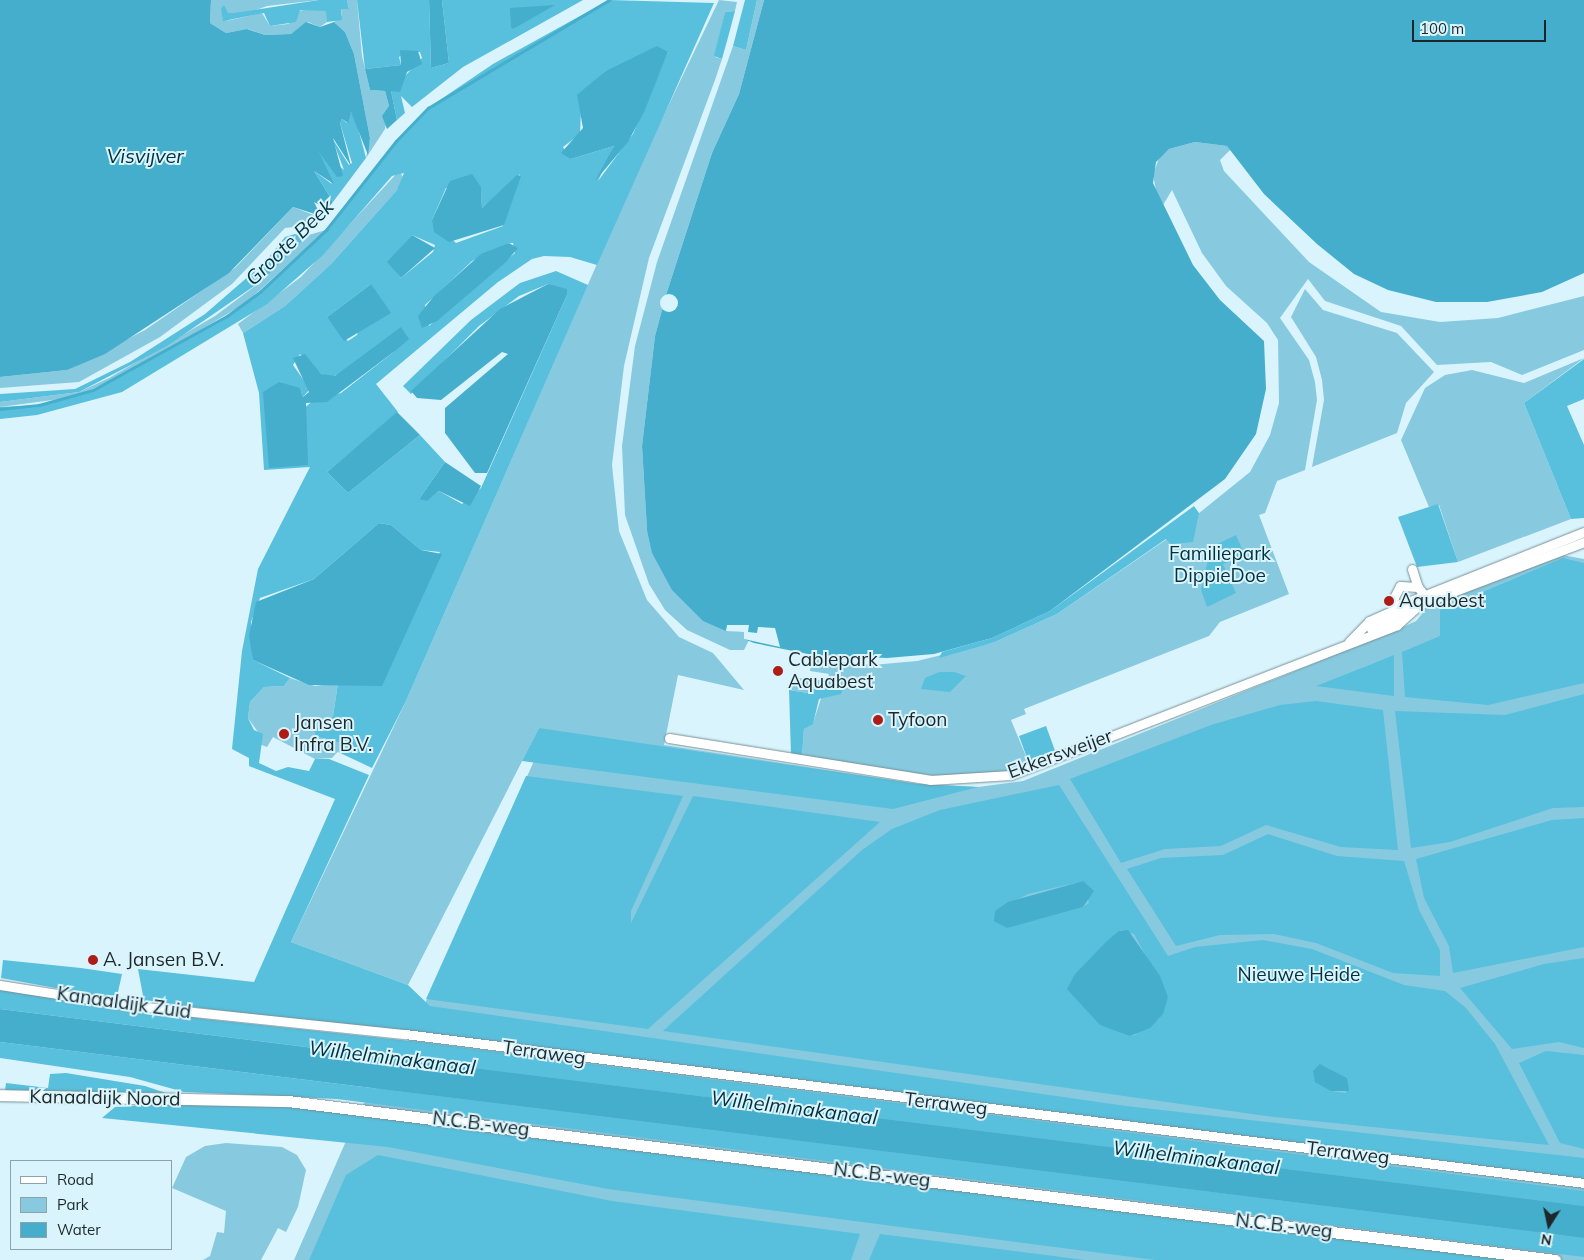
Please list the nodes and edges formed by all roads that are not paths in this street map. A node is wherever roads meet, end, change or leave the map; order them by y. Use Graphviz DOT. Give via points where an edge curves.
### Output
graph roads {
  1 [pos="1584,532"];
  2 [pos="1584,542"];
  3 [pos="1412,569"];
  4 [pos="1418,586"];
  5 [pos="1424,596"];
  6 [pos="1398,606"];
  7 [pos="1418,606"];
  8 [pos="1409,611"];
  9 [pos="1348,644"];
  10 [pos="669,738"];
  11 [pos="0,985"];
  12 [pos="248,1018"];
  13 [pos="0,1095"];
  14 [pos="209,1099"];
  15 [pos="1584,1183"];
  16 [pos="1555,1260"];
  1 -- 5 [label="street, Ekkersweijer"];
  2 -- 7 [label="street, Ekkersweijer"];
  3 -- 4 [label="street"];
  4 -- 5 [label="street"];
  4 -- 6 [label="street" via="1400,586 1393,599"];
  5 -- 6 [label="street, Ekkersweijer"];
  6 -- 8 [label="street"];
  6 -- 9 [label="street, Ekkersweijer" via="1370,621"];
  7 -- 8 [label="street, Ekkersweijer"];
  7 -- 9 [label="street, Ekkersweijer" via="1397,625"];
  8 -- 9 [label="street, Ekkersweijer"];
  9 -- 10 [label="street, Ekkersweijer" via="1011,776 959,781 921,778"];
  11 -- 12 [label="street, Kanaaldijk Zuid" via="127,1005"];
  12 -- 15 [label="street, Terraweg"];
  13 -- 14 [label="street, Kanaaldijk Noord"];
  14 -- 16 [label="street, N.C.B.-weg" via="360,1109"];
}
